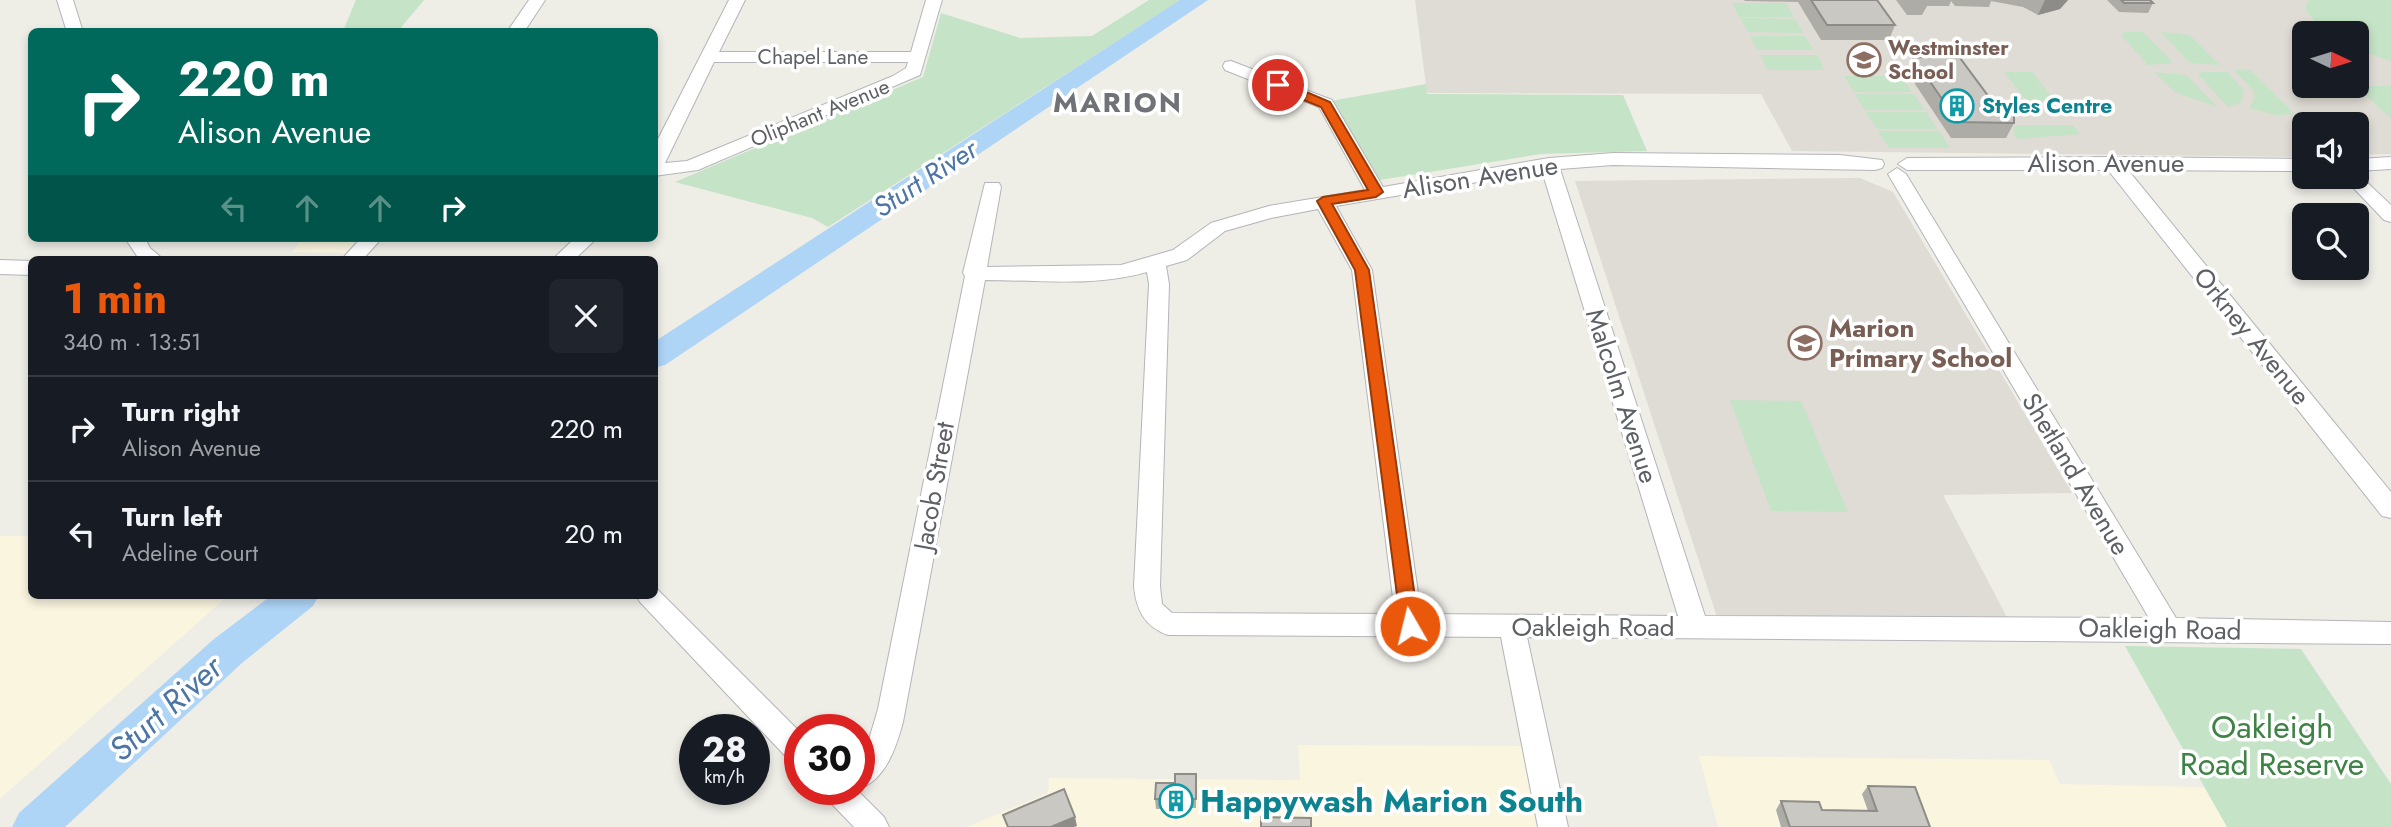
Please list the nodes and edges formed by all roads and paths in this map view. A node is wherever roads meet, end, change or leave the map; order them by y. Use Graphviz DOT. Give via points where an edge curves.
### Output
graph roads {
  1 [pos="65,0"];
  2 [pos="537,0"];
  3 [pos="737,0"];
  4 [pos="934,0"];
  5 [pos="74,28"];
  6 [pos="518,28"];
  7 [pos="709,57"];
  8 [pos="918,57"];
  9 [pos="1231,66"];
  10 [pos="658,160"];
  11 [pos="2112,163"];
  12 [pos="2391,163"];
  13 [pos="1549,164"];
  14 [pos="2369,164"];
  15 [pos="2292,165"];
  16 [pos="658,168"];
  17 [pos="1902,169"];
  18 [pos="992,187"];
  19 [pos="2364,189"];
  20 [pos="1376,192"];
  21 [pos="1323,201"];
  22 [pos="2391,216"];
  23 [pos="368,242"];
  24 [pos="582,242"];
  25 [pos="355,256"];
  26 [pos="566,256"];
  27 [pos="1155,262"];
  28 [pos="28,268"];
  29 [pos="2,269"];
  30 [pos="974,273"];
  31 [pos="2391,509"];
  32 [pos="653,599"];
  33 [pos="1410,626"];
  34 [pos="1513,627"];
  35 [pos="1695,627"];
  36 [pos="2169,629"];
  37 [pos="2391,633"];
  38 [pos="784,735"];
  39 [pos="875,759"];
  40 [pos="858,805"];
  41 [pos="874,827"];
  42 [pos="1553,827"];
  1 -- 5 [label="street"];
  2 -- 6 [label="street"];
  3 -- 7 [label="street"];
  4 -- 8 [label="street, Oliphant Avenue"];
  7 -- 8 [label="street, Chapel Lane"];
  7 -- 10 [label="street"];
  8 -- 16 [label="street, Oliphant Avenue" via="914,71 899,80 691,166"];
  9 -- 20 [label="street" via="1326,104"];
  11 -- 15 [label="street, Alison Avenue"];
  11 -- 17 [label="street, Alison Avenue"];
  11 -- 31 [label="street, Orkney Avenue"];
  12 -- 14 [label="street"];
  13 -- 17 [label="street, Alison Avenue" via="1613,159 1840,161 1875,164 1886,172"];
  13 -- 20 [label="street, Alison Avenue"];
  13 -- 35 [label="street, Malcolm Avenue"];
  17 -- 36 [label="street, Shetland Avenue"];
  18 -- 30 [label="street, Jacob Street"];
  19 -- 22 [label="street"];
  20 -- 21 [label="street, Alison Avenue"];
  21 -- 27 [label="street, Alison Avenue" via="1218,227 1180,255"];
  21 -- 33 [label="street" via="1362,270"];
  23 -- 25 [label="street"];
  24 -- 26 [label="street"];
  27 -- 30 [label="street, Alison Avenue" via="1122,272 1091,274"];
  27 -- 33 [label="street, Oakleigh Road" via="1159,284 1149,608 1168,624 1189,626"];
  28 -- 29 [label="street"];
  30 -- 39 [label="street, Jacob Street" via="897,685"];
  32 -- 38 [label="street"];
  33 -- 34 [label="street, Oakleigh Road"];
  34 -- 35 [label="street, Oakleigh Road"];
  34 -- 42 [label="street"];
  35 -- 36 [label="street, Oakleigh Road"];
  36 -- 37 [label="street, Oakleigh Road"];
  40 -- 41 [label="street"];
}
